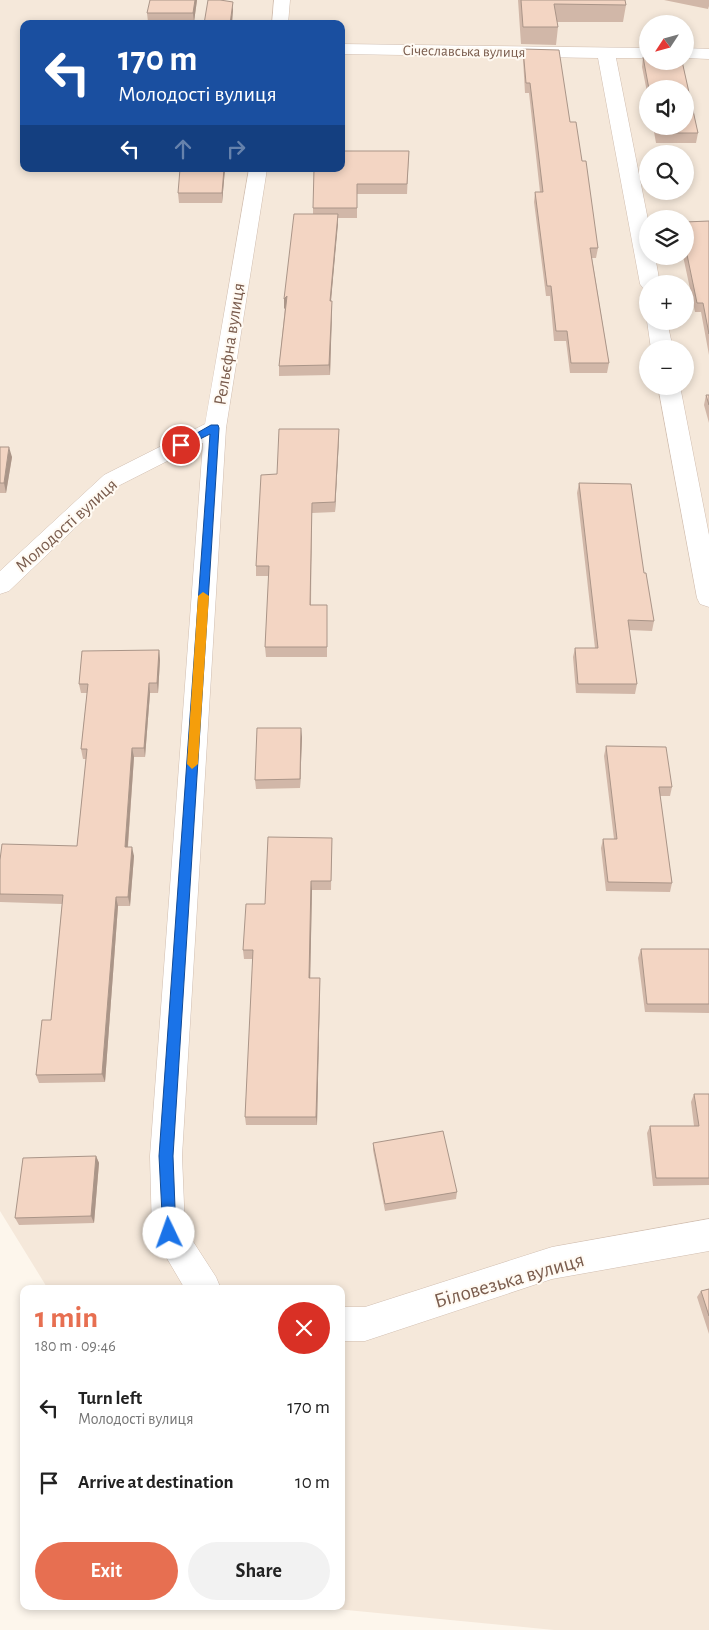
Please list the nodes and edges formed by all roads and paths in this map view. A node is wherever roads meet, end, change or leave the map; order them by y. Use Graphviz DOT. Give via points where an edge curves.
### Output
graph roads {
  1 [pos="282,0"];
  2 [pos="280,20"];
  3 [pos="345,49"];
  4 [pos="606,52"];
  5 [pos="639,53"];
  6 [pos="694,53"];
  7 [pos="709,54"];
  8 [pos="258,172"];
  9 [pos="648,275"];
  10 [pos="671,395"];
  11 [pos="215,428"];
  12 [pos="0,585"];
  13 [pos="709,598"];
  14 [pos="709,1235"];
  15 [pos="202,1285"];
  16 [pos="345,1324"];
  1 -- 2 [label="street"];
  3 -- 4 [label="street, Січеславська вулиця"];
  4 -- 5 [label="street, Січеславська вулиця"];
  4 -- 9 [label="street"];
  6 -- 7 [label="street"];
  8 -- 11 [label="street, Рельєфна вулиця"];
  10 -- 13 [label="street"];
  11 -- 12 [label="street, Молодості вулиця" via="112,480"];
  11 -- 15 [label="street, Рельєфна вулиця" via="166,1156 169,1233"];
  14 -- 16 [label="street, Біловезька вулиця" via="552,1263 366,1324"];
}
